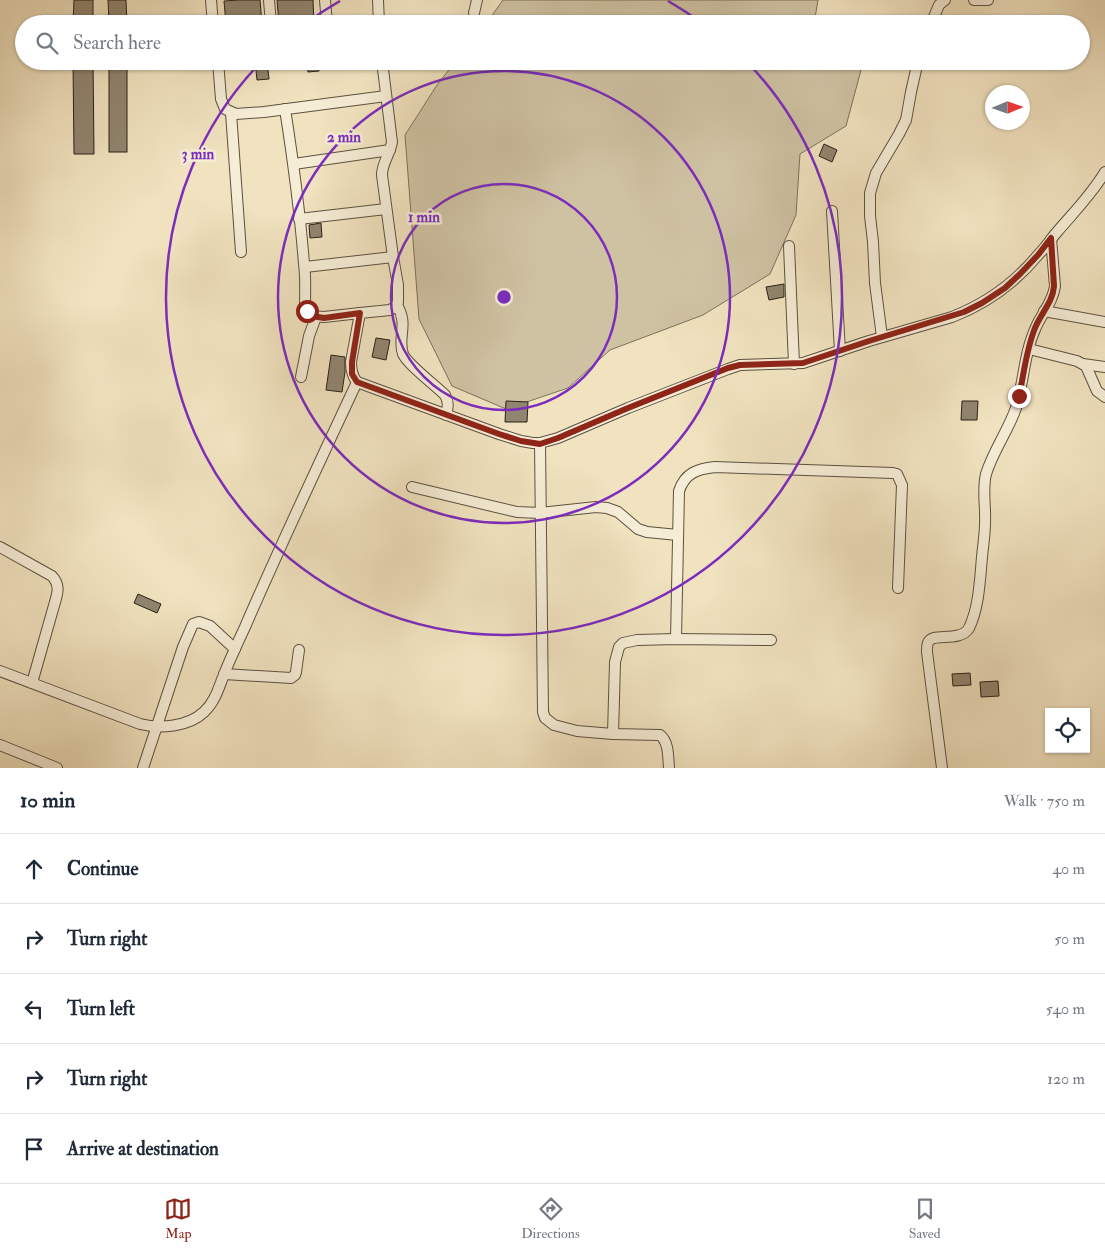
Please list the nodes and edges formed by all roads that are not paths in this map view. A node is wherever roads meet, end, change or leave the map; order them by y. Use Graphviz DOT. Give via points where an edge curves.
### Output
graph roads {
  1 [pos="211,0"];
  2 [pos="269,0"];
  3 [pos="325,0"];
  4 [pos="378,0"];
  5 [pos="477,0"];
  6 [pos="945,0"];
  7 [pos="974,0"];
  8 [pos="988,0"];
  9 [pos="474,13"];
  10 [pos="213,15"];
  11 [pos="270,15"];
  12 [pos="326,15"];
  13 [pos="379,15"];
  14 [pos="935,15"];
  15 [pos="219,70"];
  16 [pos="383,70"];
  17 [pos="916,70"];
  18 [pos="386,96"];
  19 [pos="285,108"];
  20 [pos="231,113"];
  21 [pos="390,150"];
  22 [pos="294,164"];
  23 [pos="1105,172"];
  24 [pos="386,209"];
  25 [pos="832,212"];
  26 [pos="300,219"];
  27 [pos="1051,238"];
  28 [pos="789,246"];
  29 [pos="241,252"];
  30 [pos="393,257"];
  31 [pos="305,267"];
  32 [pos="397,305"];
  33 [pos="1044,311"];
  34 [pos="360,313"];
  35 [pos="316,317"];
  36 [pos="1105,322"];
  37 [pos="882,337"];
  38 [pos="1029,349"];
  39 [pos="840,351"];
  40 [pos="794,364"];
  41 [pos="1082,364"];
  42 [pos="1105,367"];
  43 [pos="301,377"];
  44 [pos="357,382"];
  45 [pos="1105,397"];
  46 [pos="446,415"];
  47 [pos="540,444"];
  48 [pos="412,487"];
  49 [pos="540,513"];
  50 [pos="678,535"];
  51 [pos="0,548"];
  52 [pos="898,588"];
  53 [pos="676,639"];
  54 [pos="771,640"];
  55 [pos="235,649"];
  56 [pos="299,650"];
  57 [pos="0,672"];
  58 [pos="224,674"];
  59 [pos="32,683"];
  60 [pos="156,727"];
  61 [pos="613,734"];
  62 [pos="0,746"];
  63 [pos="57,768"];
  64 [pos="142,768"];
  65 [pos="669,768"];
  66 [pos="942,768"];
  1 -- 10 [label="street"];
  2 -- 11 [label="street"];
  3 -- 12 [label="street"];
  4 -- 13 [label="street"];
  5 -- 9 [label="street"];
  6 -- 14 [label="street"];
  7 -- 8 [label="street"];
  15 -- 20 [label="street" via="221,99 225,109"];
  16 -- 18 [label="street"];
  17 -- 37 [label="street" via="906,120 876,173 870,193"];
  18 -- 19 [label="street"];
  18 -- 21 [label="street" via="392,142"];
  19 -- 20 [label="street"];
  19 -- 22 [label="street"];
  20 -- 29 [label="street"];
  21 -- 22 [label="street"];
  21 -- 24 [label="street" via="382,169"];
  22 -- 26 [label="street"];
  23 -- 27 [label="street"];
  24 -- 26 [label="street"];
  24 -- 30 [label="street"];
  25 -- 39 [label="street"];
  26 -- 31 [label="street"];
  27 -- 33 [label="street" via="1054,293"];
  27 -- 37 [label="street" via="1020,274 982,303 952,317"];
  28 -- 40 [label="street"];
  30 -- 31 [label="street"];
  30 -- 32 [label="street" via="399,293"];
  31 -- 35 [label="street" via="306,306 308,314"];
  32 -- 34 [label="street" via="390,310"];
  32 -- 46 [label="street" via="403,318 402,352 445,395 448,400"];
  33 -- 36 [label="street"];
  33 -- 38 [label="street"];
  34 -- 35 [label="street"];
  34 -- 44 [label="street" via="352,362 352,374"];
  35 -- 43 [label="street"];
  37 -- 39 [label="street"];
  38 -- 41 [label="street"];
  38 -- 66 [label="street" via="1015,411 985,479 981,574 970,626 964,634 930,639 927,646"];
  39 -- 40 [label="street"];
  40 -- 47 [label="street" via="728,368"];
  41 -- 42 [label="street"];
  41 -- 45 [label="street" via="1086,366 1097,391"];
  44 -- 46 [label="street"];
  44 -- 55 [label="street"];
  46 -- 47 [label="street" via="521,441"];
  47 -- 49 [label="street"];
  48 -- 49 [label="street" via="517,512"];
  49 -- 50 [label="street" via="607,508 618,512 638,529"];
  49 -- 61 [label="street" via="543,712 549,722 562,728"];
  50 -- 52 [label="street" via="682,483 687,476 704,468 898,474 902,485"];
  50 -- 53 [label="street"];
  51 -- 59 [label="street" via="52,576 57,584 58,593"];
  53 -- 54 [label="street"];
  53 -- 61 [label="street" via="629,641 619,647 615,662"];
  55 -- 58 [label="street"];
  55 -- 60 [label="street" via="210,626 199,622 193,624"];
  56 -- 58 [label="street" via="296,672 291,678"];
  57 -- 59 [label="street"];
  58 -- 60 [label="street" via="212,704 198,717"];
  59 -- 60 [label="street" via="140,724"];
  60 -- 64 [label="street"];
  61 -- 65 [label="street" via="660,735 666,744"];
  62 -- 63 [label="street"];
}
